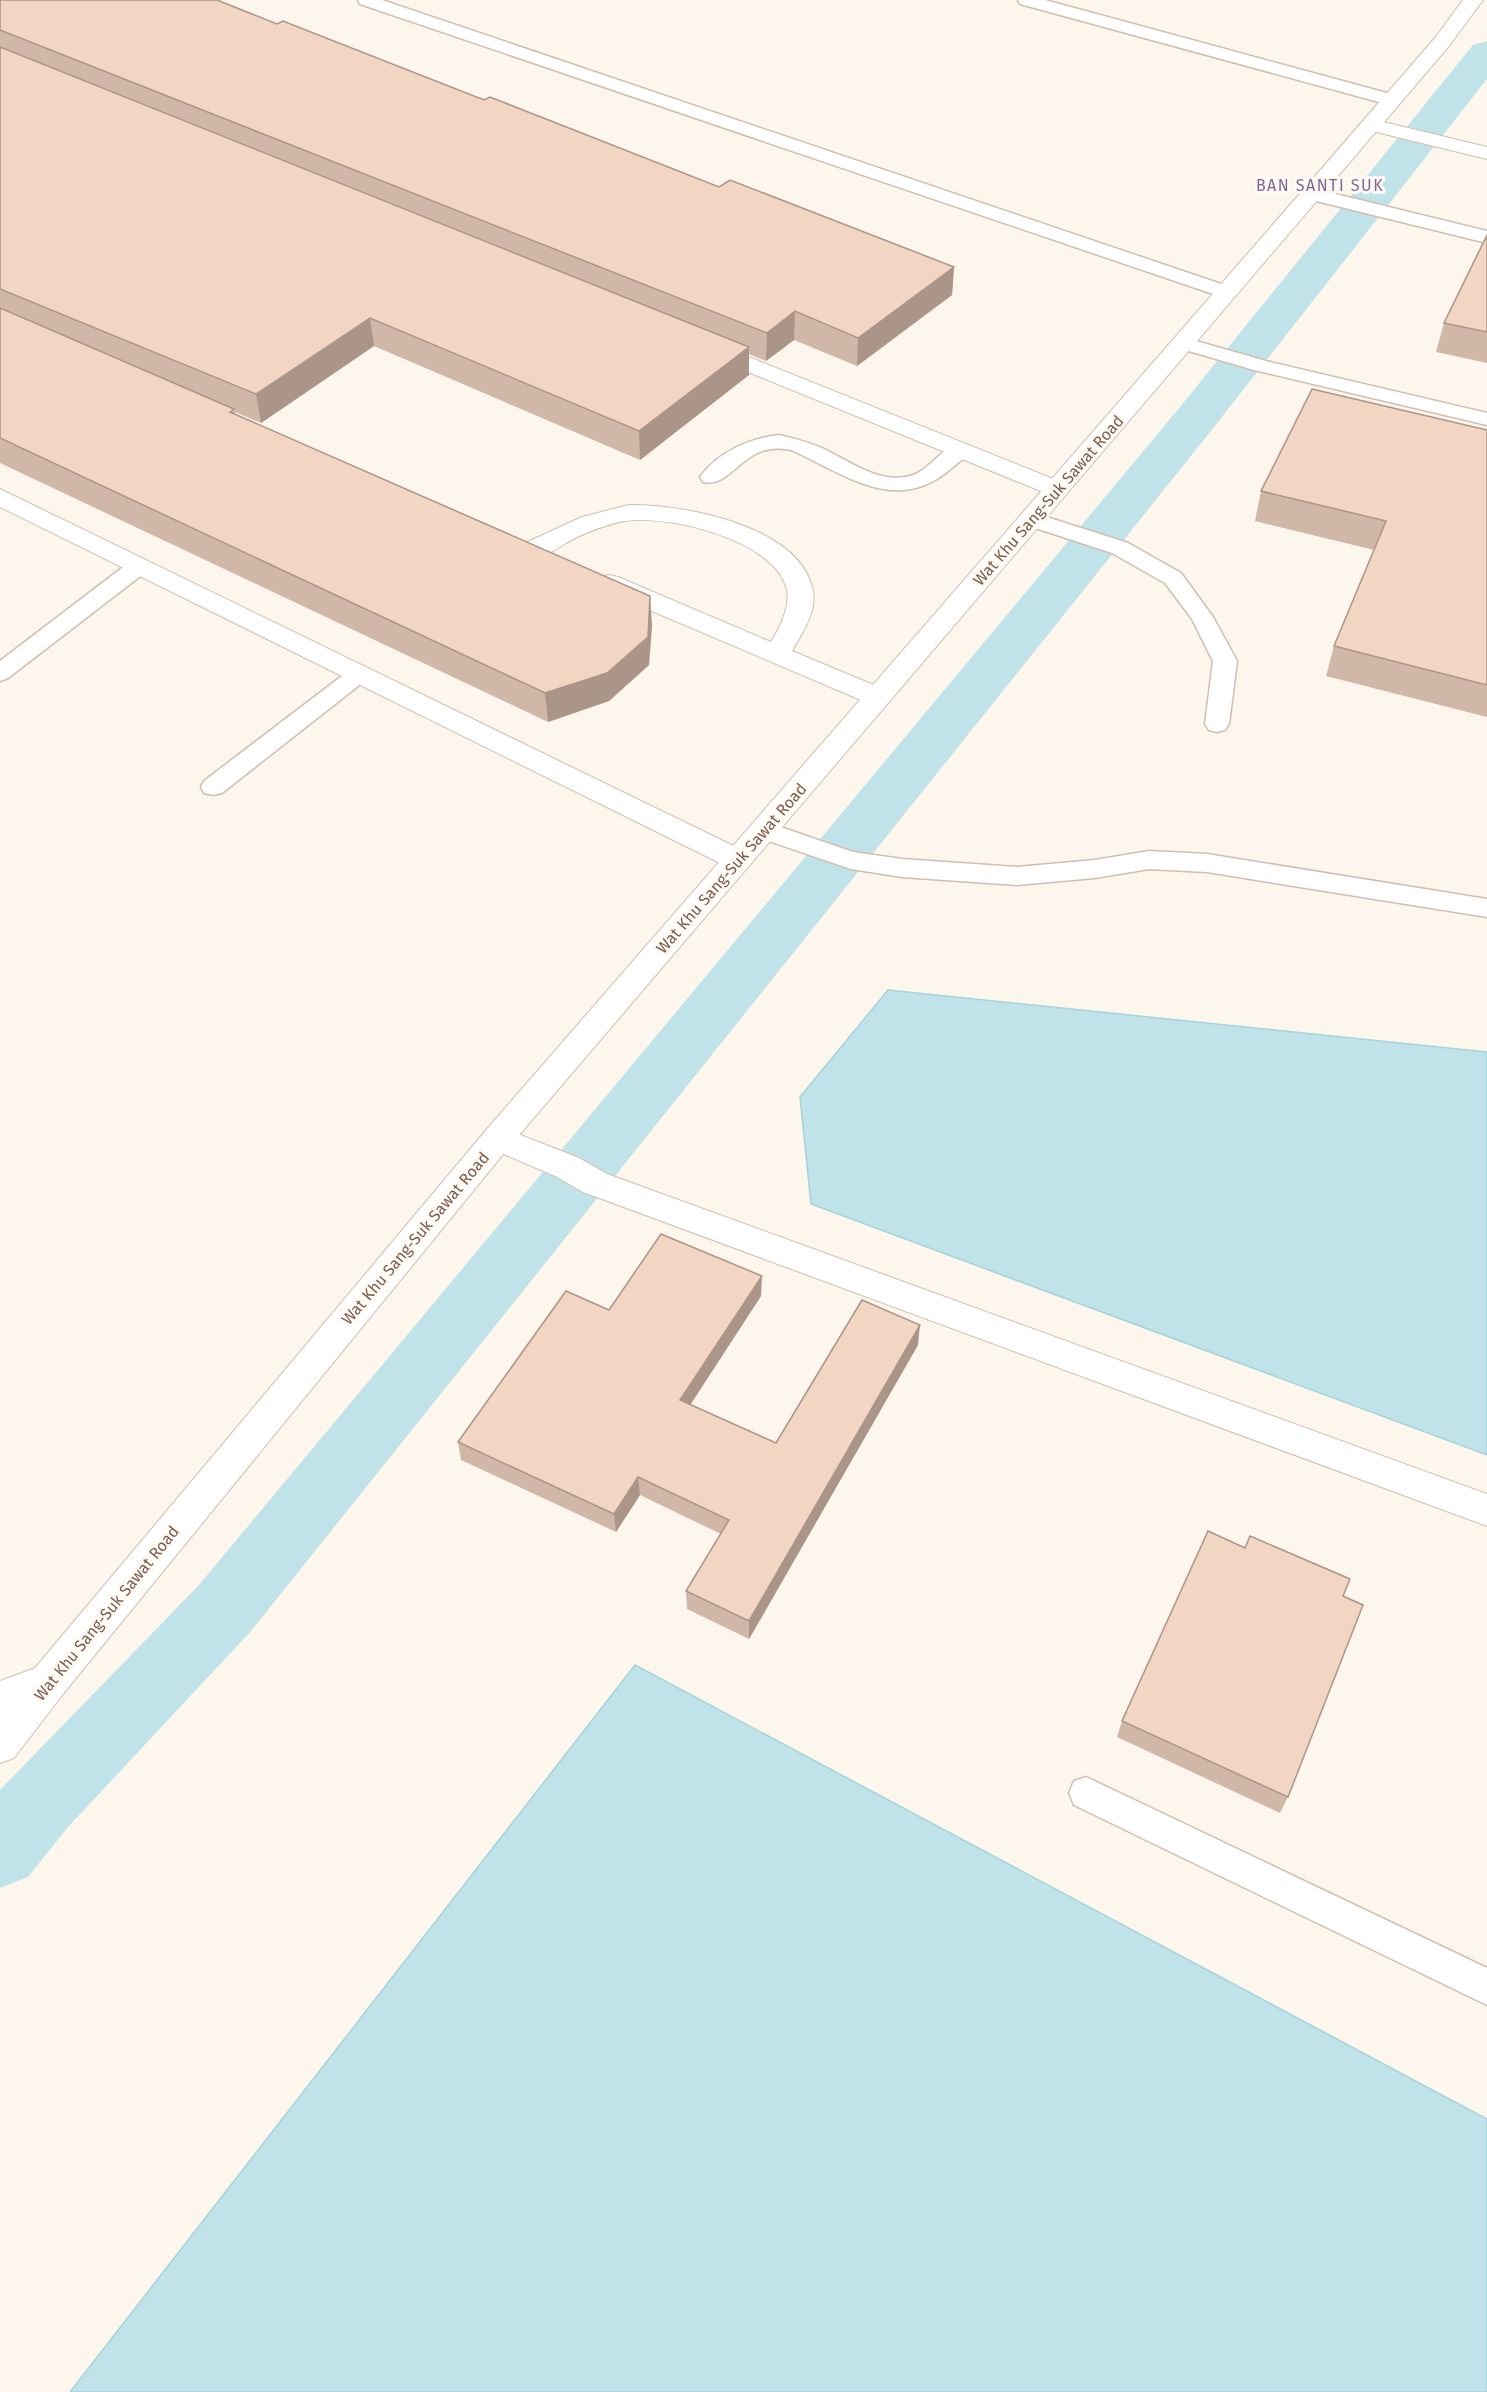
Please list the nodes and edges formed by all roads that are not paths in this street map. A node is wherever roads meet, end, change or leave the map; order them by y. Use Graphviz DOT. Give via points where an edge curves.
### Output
graph roads {
  1 [pos="1026,0"];
  2 [pos="1473,0"];
  3 [pos="375,1"];
  4 [pos="1392,100"];
  5 [pos="1371,125"];
  6 [pos="1487,153"];
  7 [pos="1324,199"];
  8 [pos="1487,237"];
  9 [pos="1226,292"];
  10 [pos="694,342"];
  11 [pos="1182,343"];
  12 [pos="1487,419"];
  13 [pos="960,449"];
  14 [pos="711,477"];
  15 [pos="1057,489"];
  16 [pos="0,497"];
  17 [pos="1031,519"];
  18 [pos="139,566"];
  19 [pos="777,654"];
  20 [pos="0,674"];
  21 [pos="359,674"];
  22 [pos="878,697"];
  23 [pos="1217,724"];
  24 [pos="213,787"];
  25 [pos="764,830"];
  26 [pos="738,860"];
  27 [pos="1487,908"];
  28 [pos="498,1138"];
  29 [pos="1487,1510"];
  30 [pos="49,1681"];
  31 [pos="0,1700"];
  32 [pos="0,1745"];
  33 [pos="1086,1793"];
  34 [pos="1487,1987"];
  1 -- 4 [label="lane"];
  2 -- 4 [label="street, Wat Khu Sang-Suk Sawat Road"];
  3 -- 9 [label="lane"];
  4 -- 5 [label="street, Wat Khu Sang-Suk Sawat Road"];
  5 -- 6 [label="street"];
  5 -- 7 [label="street, Wat Khu Sang-Suk Sawat Road"];
  7 -- 8 [label="lane"];
  7 -- 9 [label="street, Wat Khu Sang-Suk Sawat Road"];
  9 -- 11 [label="street, Wat Khu Sang-Suk Sawat Road"];
  10 -- 13 [label="street"];
  11 -- 12 [label="lane" via="1261,366"];
  11 -- 15 [label="street, Wat Khu Sang-Suk Sawat Road"];
  13 -- 14 [label="lane" via="919,481 897,486 875,482 787,442 761,443"];
  13 -- 15 [label="street"];
  15 -- 17 [label="street, Wat Khu Sang-Suk Sawat Road"];
  16 -- 18 [label="street"];
  17 -- 22 [label="street, Wat Khu Sang-Suk Sawat Road"];
  17 -- 23 [label="lane" via="1120,548 1173,578 1202,617 1225,661"];
  18 -- 20 [label="lane"];
  18 -- 21 [label="street"];
  19 -- 19 [label="street" via="575,568 521,545 581,524 631,513 672,514 732,531 762,544 788,565 800,589 800,614"];
  19 -- 22 [label="street"];
  21 -- 24 [label="lane"];
  21 -- 26 [label="street"];
  22 -- 25 [label="street, Wat Khu Sang-Suk Sawat Road"];
  25 -- 26 [label="street, Wat Khu Sang-Suk Sawat Road"];
  25 -- 27 [label="lane" via="851,860 902,868 1017,876 1149,860 1207,863"];
  26 -- 28 [label="street, Wat Khu Sang-Suk Sawat Road"];
  28 -- 29 [label="street" via="581,1175"];
  28 -- 30 [label="street, Wat Khu Sang-Suk Sawat Road"];
  30 -- 31 [label="street"];
  30 -- 32 [label="street, Wat Khu Sang-Suk Sawat Road"];
  33 -- 34 [label="lane"];
}
